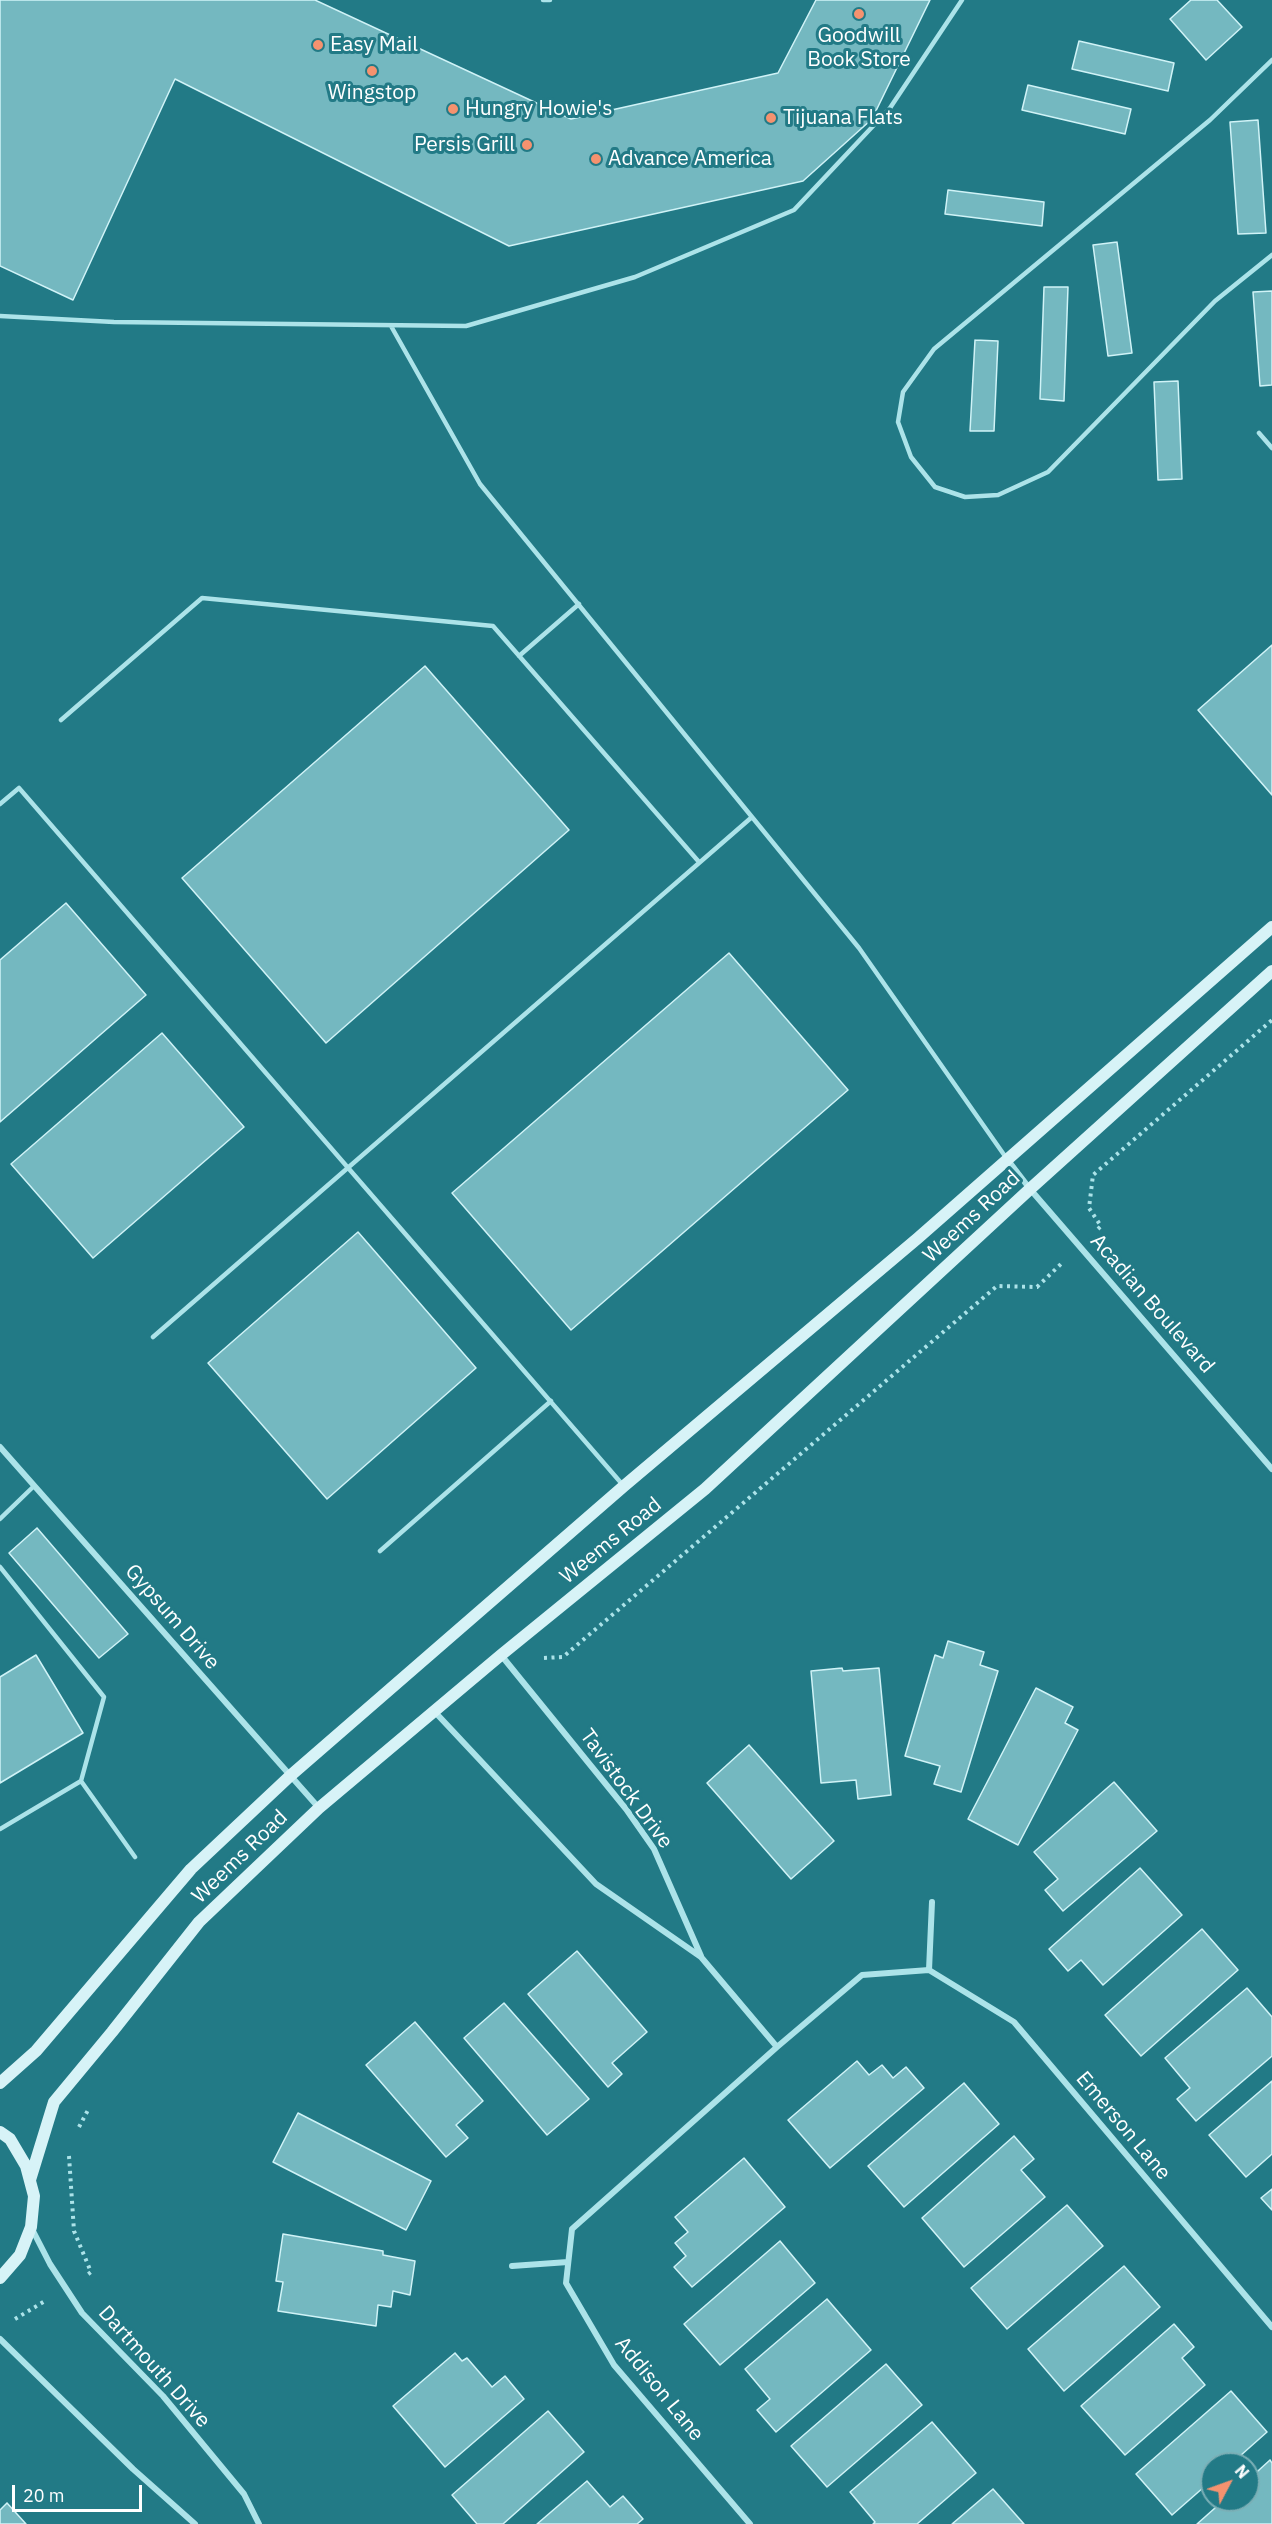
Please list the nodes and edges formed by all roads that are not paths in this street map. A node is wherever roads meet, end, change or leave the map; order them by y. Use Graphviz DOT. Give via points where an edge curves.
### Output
graph roads {
  1 [pos="543,0"];
  2 [pos="550,0"];
  3 [pos="962,0"];
  4 [pos="1272,60"];
  5 [pos="1272,255"];
  6 [pos="0,316"];
  7 [pos="392,326"];
  8 [pos="1259,433"];
  9 [pos="1272,448"];
  10 [pos="579,604"];
  11 [pos="519,656"];
  12 [pos="61,720"];
  13 [pos="0,804"];
  14 [pos="752,817"];
  15 [pos="699,862"];
  16 [pos="1272,927"];
  17 [pos="1272,971"];
  18 [pos="1007,1160"];
  19 [pos="348,1167"];
  20 [pos="1030,1189"];
  21 [pos="153,1337"];
  22 [pos="551,1401"];
  23 [pos="0,1447"];
  24 [pos="1272,1469"];
  25 [pos="34,1486"];
  26 [pos="624,1486"];
  27 [pos="0,1519"];
  28 [pos="380,1551"];
  29 [pos="0,1567"];
  30 [pos="501,1655"];
  31 [pos="434,1711"];
  32 [pos="290,1776"];
  33 [pos="81,1781"];
  34 [pos="319,1808"];
  35 [pos="0,1829"];
  36 [pos="135,1857"];
  37 [pos="932,1902"];
  38 [pos="701,1957"];
  39 [pos="929,1970"];
  40 [pos="777,2047"];
  41 [pos="0,2083"];
  42 [pos="0,2132"];
  43 [pos="30,2180"];
  44 [pos="32,2227"];
  45 [pos="568,2262"];
  46 [pos="512,2266"];
  47 [pos="0,2278"];
  48 [pos="1272,2327"];
  49 [pos="0,2339"];
  50 [pos="195,2524"];
  51 [pos="259,2524"];
  52 [pos="750,2524"];
  1 -- 2 [label="lane"];
  3 -- 7 [label="lane" via="890,108 794,210 635,277 466,326"];
  4 -- 5 [label="lane" via="1209,120 934,349 903,392 898,422 911,457 935,487 965,496 998,495 1048,472 1215,301"];
  6 -- 7 [label="lane"];
  7 -- 10 [label="lane" via="480,484"];
  8 -- 9 [label="lane"];
  10 -- 11 [label="lane"];
  10 -- 14 [label="lane"];
  11 -- 12 [label="lane" via="493,626 202,598"];
  11 -- 15 [label="lane"];
  13 -- 19 [label="lane" via="19,788"];
  14 -- 15 [label="lane"];
  14 -- 18 [label="lane" via="859,948"];
  15 -- 19 [label="lane"];
  16 -- 18 [label="street, Weems Road"];
  17 -- 20 [label="street, Weems Road"];
  18 -- 20 [label="street, Acadian Boulevard"];
  18 -- 26 [label="street, Weems Road"];
  19 -- 21 [label="lane"];
  19 -- 22 [label="lane"];
  20 -- 24 [label="street, Acadian Boulevard"];
  20 -- 30 [label="street, Weems Road" via="705,1489"];
  22 -- 26 [label="lane"];
  22 -- 28 [label="lane"];
  23 -- 25 [label="street, Gypsum Drive"];
  25 -- 27 [label="lane"];
  25 -- 32 [label="street, Gypsum Drive"];
  26 -- 32 [label="street, Weems Road"];
  29 -- 33 [label="lane" via="104,1697"];
  30 -- 31 [label="street, Weems Road"];
  30 -- 38 [label="street, Tavistock Drive" via="626,1809 654,1850"];
  31 -- 34 [label="street, Weems Road"];
  31 -- 38 [label="street, Tavistock Drive" via="597,1884"];
  32 -- 34 [label="street, Gypsum Drive"];
  32 -- 41 [label="street, Weems Road" via="190,1869 36,2051"];
  33 -- 35 [label="lane"];
  33 -- 36 [label="lane"];
  34 -- 43 [label="street, Weems Road" via="199,1922 54,2102"];
  37 -- 39 [label="street"];
  38 -- 40 [label="street, Tavistock Drive"];
  39 -- 40 [label="street" via="862,1975"];
  39 -- 48 [label="street, Emerson Lane" via="1014,2022"];
  40 -- 45 [label="street, Addison Lane" via="572,2229"];
  42 -- 43 [label="street" via="10,2139"];
  43 -- 44 [label="street" via="34,2196"];
  44 -- 47 [label="street" via="20,2255"];
  44 -- 51 [label="street, Dartmouth Drive" via="50,2264 82,2313 177,2414 244,2494"];
  45 -- 46 [label="street"];
  45 -- 52 [label="street, Addison Lane" via="566,2283 614,2365"];
  49 -- 50 [label="street"];
}
